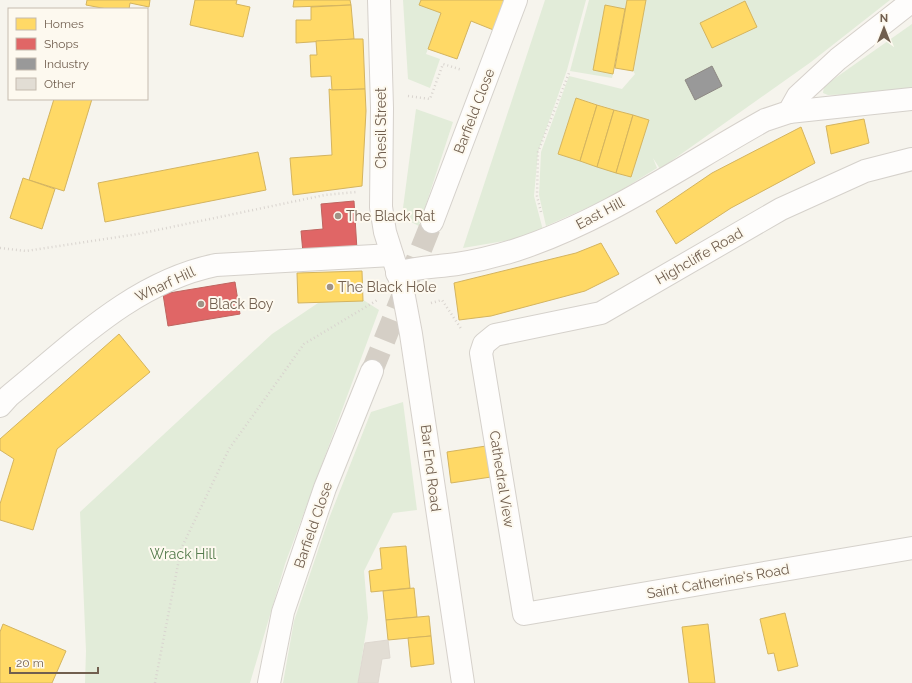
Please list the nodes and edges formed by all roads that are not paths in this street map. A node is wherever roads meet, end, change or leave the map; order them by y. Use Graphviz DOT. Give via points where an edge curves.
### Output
graph roads {
  1 [pos="379,0"];
  2 [pos="516,0"];
  3 [pos="912,1"];
  4 [pos="912,99"];
  5 [pos="789,112"];
  6 [pos="912,159"];
  7 [pos="432,222"];
  8 [pos="397,272"];
  9 [pos="484,344"];
  10 [pos="372,371"];
  11 [pos="0,406"];
  12 [pos="912,548"];
  13 [pos="524,614"];
  14 [pos="269,683"];
  15 [pos="462,683"];
  1 -- 8 [label="street, Chesil Street" via="381,189 385,232"];
  2 -- 7 [label="street, Barfield Close"];
  3 -- 5 [label="street" via="838,59 798,96"];
  4 -- 5 [label="street, East Hill"];
  5 -- 8 [label="street, East Hill" via="765,120 566,231 514,251 457,264"];
  6 -- 9 [label="street, Highcliffe Road" via="865,170 781,209 601,313 495,335"];
  8 -- 11 [label="street, Wharf Hill" via="216,265 194,269 146,290 120,307"];
  8 -- 15 [label="street, Bar End Road" via="412,334"];
  9 -- 13 [label="street, Cathedral View" via="481,353"];
  10 -- 14 [label="street, Barfield Close" via="325,488 283,612"];
  12 -- 13 [label="street, Saint Catherine's Road"];
}
